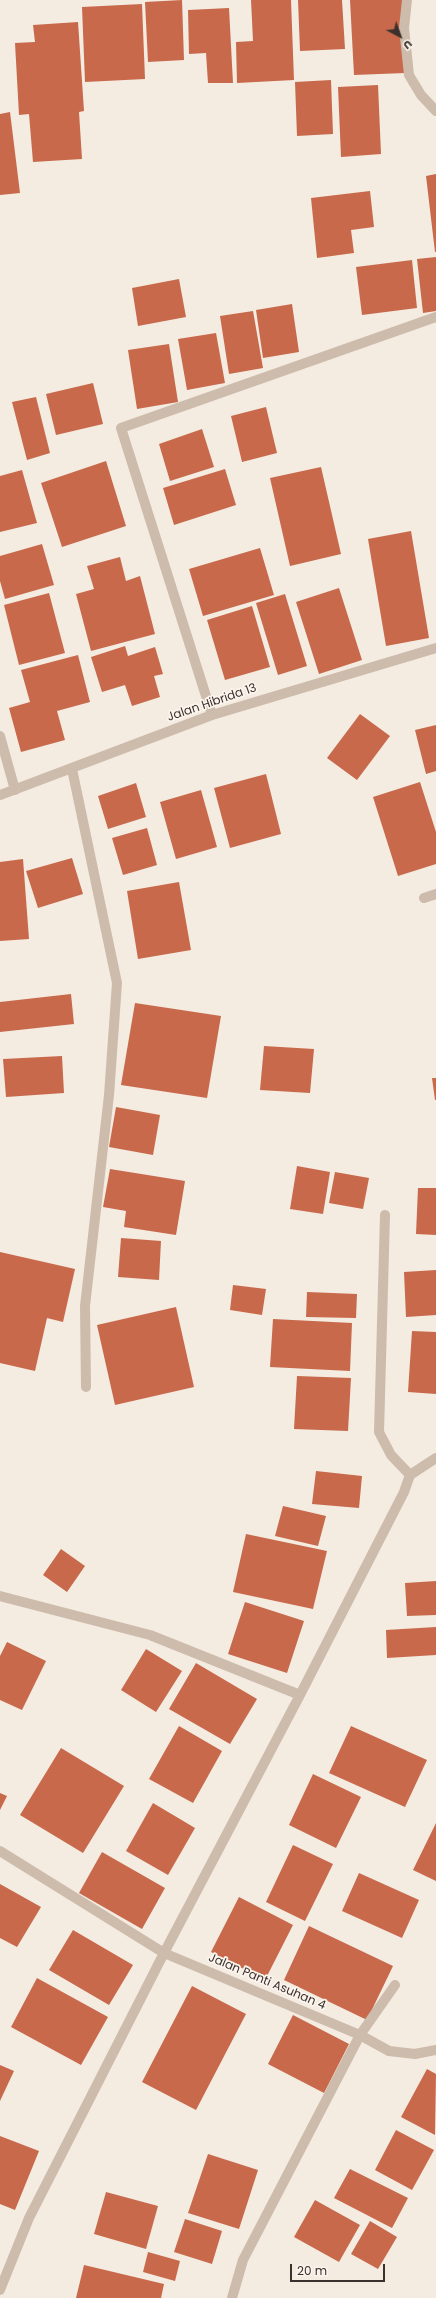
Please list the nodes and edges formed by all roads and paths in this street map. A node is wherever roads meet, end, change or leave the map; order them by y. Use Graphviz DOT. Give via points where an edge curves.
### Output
graph roads {
  1 [pos="407,0"];
  2 [pos="436,111"];
  3 [pos="436,317"];
  4 [pos="436,648"];
  5 [pos="212,715"];
  6 [pos="0,736"];
  7 [pos="72,769"];
  8 [pos="15,790"];
  9 [pos="0,795"];
  10 [pos="436,894"];
  11 [pos="424,898"];
  12 [pos="385,1215"];
  13 [pos="86,1387"];
  14 [pos="436,1458"];
  15 [pos="410,1475"];
  16 [pos="0,1596"];
  17 [pos="300,1695"];
  18 [pos="0,1851"];
  19 [pos="164,1952"];
  20 [pos="395,1985"];
  21 [pos="360,2035"];
  22 [pos="436,2050"];
  23 [pos="0,2290"];
  24 [pos="232,2298"];
  1 -- 2 [label="street" via="404,28 409,75 421,95"];
  3 -- 5 [label="street" via="121,428"];
  4 -- 5 [label="street, Jalan Hibrida 13"];
  5 -- 7 [label="street, Jalan Hibrida 13"];
  6 -- 8 [label="street"];
  7 -- 8 [label="street, Jalan Hibrida 13"];
  7 -- 13 [label="street" via="117,983 109,1096 85,1306"];
  8 -- 9 [label="street, Jalan Hibrida 13"];
  10 -- 11 [label="street"];
  12 -- 15 [label="street" via="379,1432 391,1455"];
  14 -- 15 [label="street"];
  15 -- 17 [label="street" via="404,1492"];
  16 -- 17 [label="street" via="150,1635"];
  17 -- 19 [label="street"];
  18 -- 19 [label="street, Jalan Panti Asuhan 4"];
  19 -- 21 [label="street, Jalan Panti Asuhan 4"];
  19 -- 23 [label="street" via="29,2218"];
  20 -- 21 [label="street"];
  21 -- 22 [label="street, Jalan Panti Asuhan 4" via="389,2051 415,2054"];
  21 -- 24 [label="street" via="243,2260"];
}
